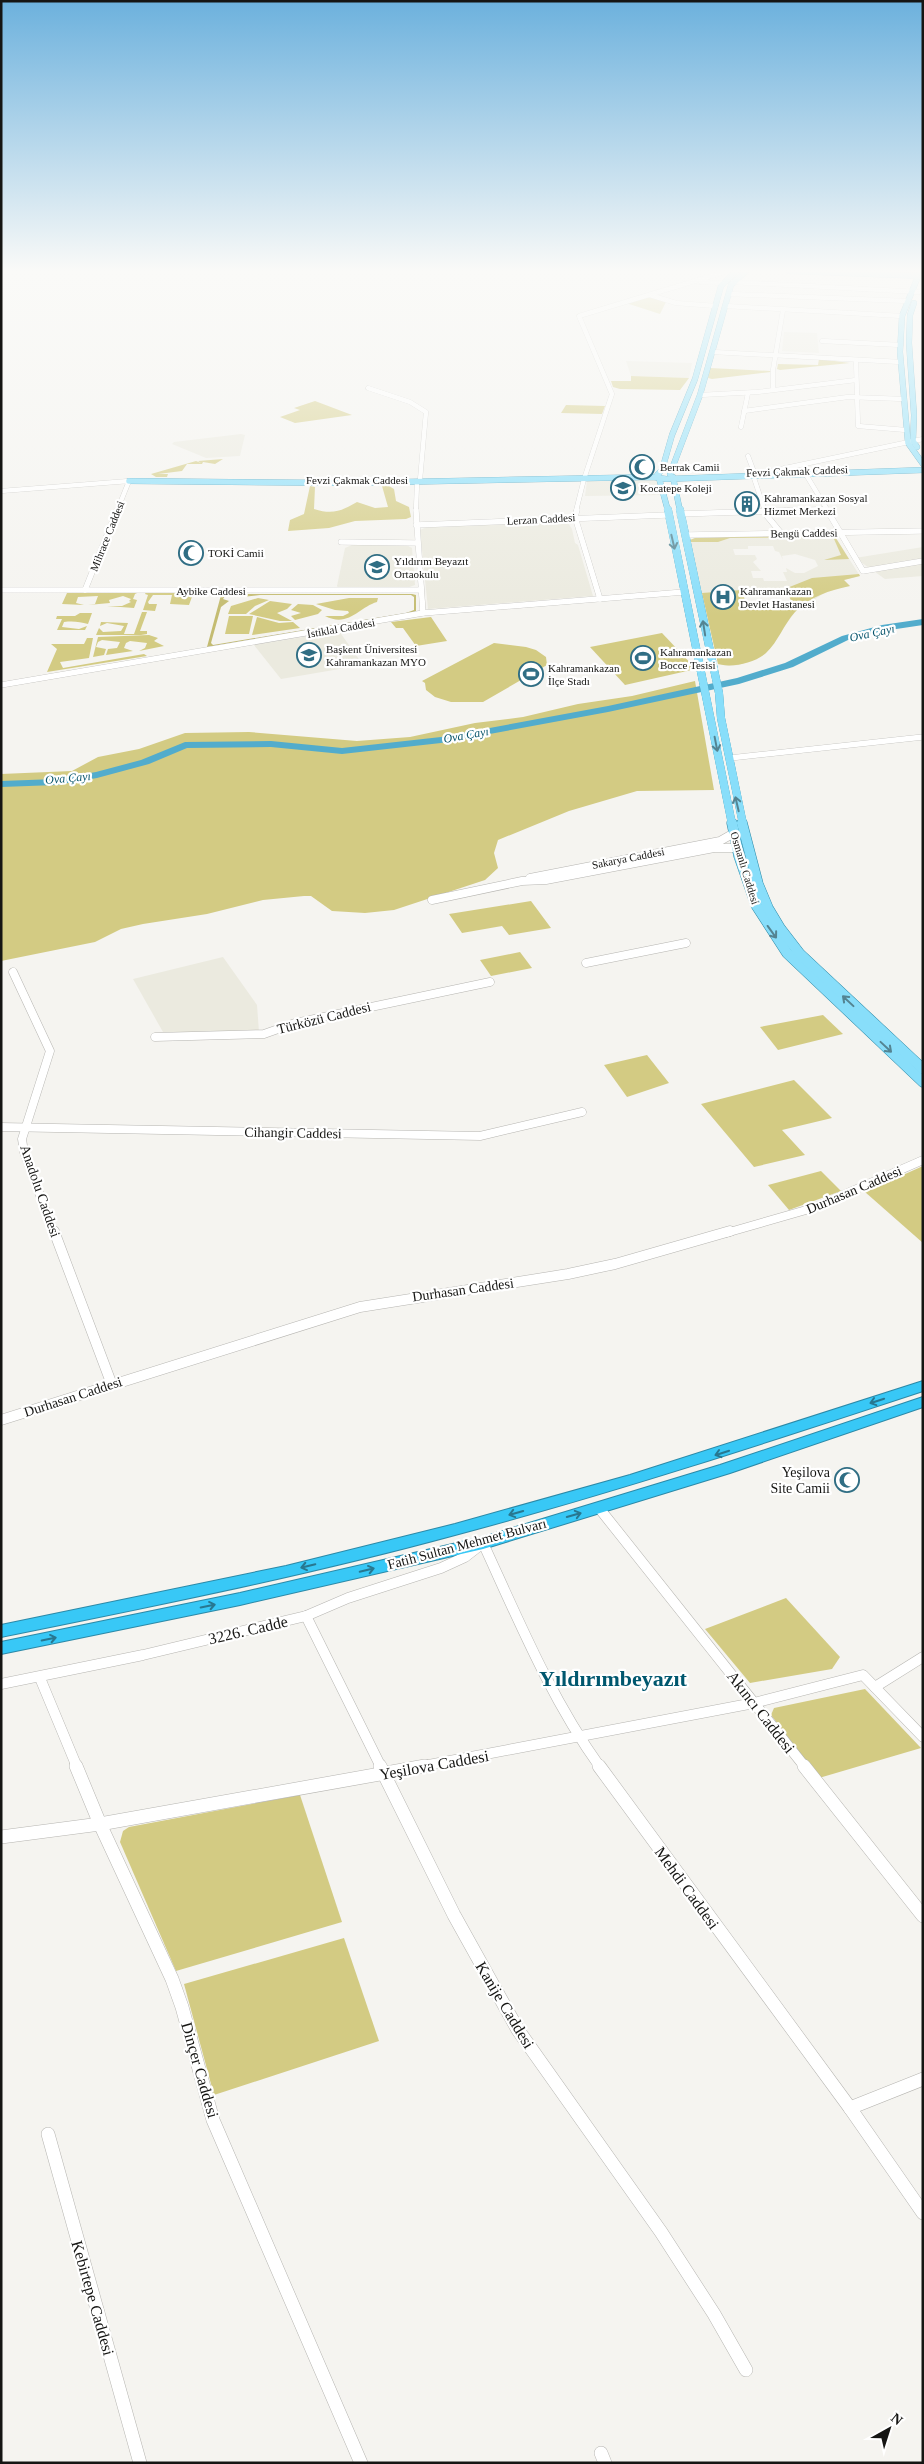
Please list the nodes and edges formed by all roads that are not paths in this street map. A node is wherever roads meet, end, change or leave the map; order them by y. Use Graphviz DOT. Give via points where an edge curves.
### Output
graph roads {
  1 [pos="609,386"];
  2 [pos="692,386"];
  3 [pos="703,386"];
  4 [pos="773,386"];
  5 [pos="801,386"];
  6 [pos="856,386"];
  7 [pos="903,386"];
  8 [pos="911,386"];
  9 [pos="368,388"];
  10 [pos="773,389"];
  11 [pos="748,393"];
  12 [pos="700,395"];
  13 [pos="856,397"];
  14 [pos="904,398"];
  15 [pos="744,411"];
  16 [pos="741,427"];
  17 [pos="906,430"];
  18 [pos="923,439"];
  19 [pos="910,442"];
  20 [pos="923,455"];
  21 [pos="748,456"];
  22 [pos="923,467"];
  23 [pos="771,471"];
  24 [pos="804,473"];
  25 [pos="753,474"];
  26 [pos="659,476"];
  27 [pos="671,476"];
  28 [pos="585,477"];
  29 [pos="129,481"];
  30 [pos="419,481"];
  31 [pos="1,491"];
  32 [pos="826,509"];
  33 [pos="765,511"];
  34 [pos="679,514"];
  35 [pos="667,515"];
  36 [pos="575,517"];
  37 [pos="416,526"];
  38 [pos="923,531"];
  39 [pos="839,532"];
  40 [pos="780,533"];
  41 [pos="685,535"];
  42 [pos="341,542"];
  43 [pos="417,543"];
  44 [pos="923,561"];
  45 [pos="1,590"];
  46 [pos="85,590"];
  47 [pos="420,590"];
  48 [pos="684,592"];
  49 [pos="698,592"];
  50 [pos="600,600"];
  51 [pos="423,614"];
  52 [pos="1,685"];
  53 [pos="923,737"];
  54 [pos="730,758"];
  55 [pos="734,833"];
  56 [pos="738,848"];
  57 [pos="522,881"];
  58 [pos="432,900"];
  59 [pos="686,942"];
  60 [pos="586,963"];
  61 [pos="13,972"];
  62 [pos="490,982"];
  63 [pos="155,1037"];
  64 [pos="923,1070"];
  65 [pos="923,1082"];
  66 [pos="582,1112"];
  67 [pos="1,1127"];
  68 [pos="25,1128"];
  69 [pos="923,1160"];
  70 [pos="112,1384"];
  71 [pos="923,1386"];
  72 [pos="923,1402"];
  73 [pos="1,1420"];
  74 [pos="599,1508"];
  75 [pos="483,1543"];
  76 [pos="306,1616"];
  77 [pos="1,1631"];
  78 [pos="1,1648"];
  79 [pos="923,1657"];
  80 [pos="863,1675"];
  81 [pos="40,1678"];
  82 [pos="1,1684"];
  83 [pos="875,1687"];
  84 [pos="754,1703"];
  85 [pos="923,1737"];
  86 [pos="579,1738"];
  87 [pos="385,1774"];
  88 [pos="100,1824"];
  89 [pos="1,1837"];
  90 [pos="923,1916"];
  91 [pos="923,2079"];
  92 [pos="850,2108"];
  93 [pos="48,2134"];
  94 [pos="923,2214"];
  95 [pos="746,2370"];
  96 [pos="140,2463"];
  97 [pos="361,2463"];
  1 -- 28 [label="street" via="612,394"];
  2 -- 26 [label="main road"];
  3 -- 12 [label="main road"];
  4 -- 10 [label="street"];
  5 -- 10 [label="street"];
  6 -- 13 [label="street"];
  7 -- 14 [label="main road"];
  8 -- 19 [label="main road" via="914,415"];
  9 -- 30 [label="street" via="410,402 426,412"];
  10 -- 11 [label="street"];
  11 -- 12 [label="street"];
  11 -- 15 [label="street"];
  12 -- 27 [label="main road"];
  13 -- 14 [label="street"];
  13 -- 15 [label="street"];
  13 -- 17 [label="street" via="858,424 864,428"];
  14 -- 17 [label="main road"];
  15 -- 16 [label="street"];
  17 -- 19 [label="main road"];
  18 -- 19 [label="street"];
  19 -- 20 [label="main road"];
  19 -- 22 [label="main road"];
  19 -- 23 [label="street"];
  21 -- 25 [label="street"];
  22 -- 23 [label="main road, Fevzi Çakmak Caddesi"];
  22 -- 24 [label="main road, Fevzi Çakmak Caddesi"];
  23 -- 25 [label="main road, Fevzi Çakmak Caddesi"];
  24 -- 25 [label="main road, Fevzi Çakmak Caddesi"];
  24 -- 32 [label="street"];
  25 -- 27 [label="main road, Fevzi Çakmak Caddesi"];
  25 -- 33 [label="street"];
  26 -- 27 [label="main road, Fevzi Çakmak Caddesi"];
  26 -- 28 [label="main road, Fevzi Çakmak Caddesi"];
  26 -- 35 [label="main road, Osmanlı Caddesi"];
  27 -- 34 [label="main road, Osmanlı Caddesi"];
  28 -- 30 [label="main road, Fevzi Çakmak Caddesi"];
  28 -- 36 [label="street"];
  29 -- 30 [label="main road, Fevzi Çakmak Caddesi"];
  29 -- 31 [label="street, Fevzi Çakmak Caddesi"];
  29 -- 46 [label="street, Mihrace Caddesi"];
  30 -- 37 [label="street"];
  32 -- 33 [label="street"];
  32 -- 39 [label="street"];
  33 -- 34 [label="street"];
  33 -- 40 [label="street"];
  34 -- 41 [label="main road, Osmanlı Caddesi"];
  35 -- 36 [label="street, Lerzan Caddesi"];
  35 -- 48 [label="main road, Osmanlı Caddesi, one-way"];
  36 -- 37 [label="street, Lerzan Caddesi"];
  36 -- 50 [label="street"];
  37 -- 43 [label="street"];
  38 -- 39 [label="street, Bengü Caddesi"];
  39 -- 40 [label="street, Bengü Caddesi"];
  39 -- 44 [label="street" via="863,571"];
  40 -- 41 [label="street, Bengü Caddesi"];
  41 -- 49 [label="main road, Osmanlı Caddesi"];
  42 -- 43 [label="street"];
  43 -- 47 [label="street"];
  45 -- 46 [label="street, Aybike Caddesi"];
  46 -- 47 [label="street, Aybike Caddesi"];
  47 -- 51 [label="street"];
  48 -- 49 [label="main road" via="692,595"];
  48 -- 50 [label="street, İstiklal Caddesi"];
  48 -- 55 [label="main road, Osmanlı Caddesi, one-way"];
  54 -- 49 [label="main road, Osmanlı Caddesi, one-way"];
  50 -- 51 [label="street, İstiklal Caddesi"];
  51 -- 52 [label="street, İstiklal Caddesi"];
  53 -- 54 [label="street"];
  64 -- 54 [label="main road, Osmanlı Caddesi, one-way" via="817,971 789,941 773,917 758,884"];
  55 -- 56 [label="main road, Osmanlı Caddesi"];
  55 -- 57 [label="street, Sakarya Caddesi" via="720,841 540,874"];
  56 -- 57 [label="street, Sakarya Caddesi" via="714,848 546,880"];
  56 -- 65 [label="main road, Osmanlı Caddesi, one-way" via="756,905 787,953"];
  57 -- 58 [label="street, Sakarya Caddesi"];
  59 -- 60 [label="street"];
  61 -- 68 [label="street, Anadolu Caddesi" via="50,1051"];
  62 -- 63 [label="street, Türközü Caddesi" via="295,1023 264,1034"];
  66 -- 68 [label="street, Cihangir Caddesi" via="480,1136"];
  67 -- 68 [label="street, Cihangir Caddesi"];
  68 -- 70 [label="street, Anadolu Caddesi" via="22,1139 24,1152"];
  69 -- 70 [label="street, Durhasan Caddesi" via="813,1208 615,1264 360,1307"];
  70 -- 73 [label="street, Durhasan Caddesi"];
  71 -- 77 [label="highway, Fatih Sultan Mehmet Bulvarı, one-way" via="715,1455 456,1530 236,1583"];
  72 -- 74 [label="highway, Fatih Sultan Mehmet Bulvarı"];
  75 -- 74 [label="highway, Fatih Sultan Mehmet Bulvarı, one-way"];
  74 -- 84 [label="street, Akıncı Caddesi"];
  75 -- 76 [label="street, 3226. Cadde" via="448,1565 348,1598"];
  78 -- 75 [label="highway, Fatih Sultan Mehmet Bulvarı, one-way" via="240,1599"];
  75 -- 86 [label="street, Mehdi Caddesi"];
  76 -- 81 [label="street, 3226. Cadde"];
  76 -- 87 [label="street, Kanije Caddesi"];
  79 -- 83 [label="street"];
  80 -- 83 [label="street"];
  80 -- 84 [label="street, Yeşilova Caddesi"];
  81 -- 82 [label="street, 3226. Cadde"];
  81 -- 88 [label="street, Dinçer Caddesi"];
  83 -- 85 [label="street"];
  84 -- 86 [label="street, Yeşilova Caddesi"];
  84 -- 90 [label="street, Akıncı Caddesi"];
  86 -- 87 [label="street, Yeşilova Caddesi"];
  86 -- 92 [label="street, Mehdi Caddesi"];
  87 -- 88 [label="street, Yeşilova Caddesi"];
  87 -- 95 [label="street, Kanije Caddesi" via="444,1898 508,2014 636,2195"];
  88 -- 89 [label="street, Yeşilova Caddesi"];
  88 -- 97 [label="street, Dinçer Caddesi" via="172,1979 213,2120"];
  91 -- 92 [label="street"];
  92 -- 94 [label="street, Mehdi Caddesi"];
  93 -- 96 [label="street, Kebirtepe Caddesi"];
}
